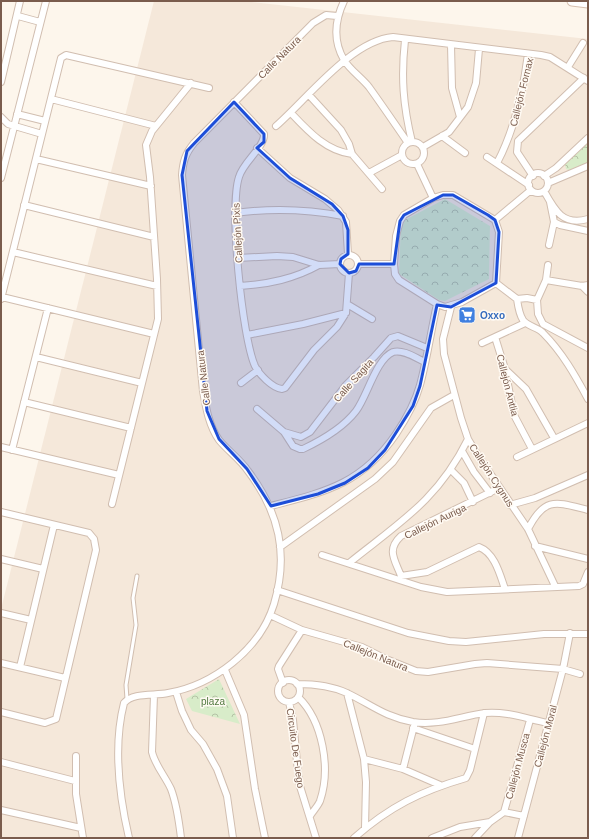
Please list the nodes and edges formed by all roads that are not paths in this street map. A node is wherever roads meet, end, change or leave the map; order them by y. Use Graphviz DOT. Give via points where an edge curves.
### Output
graph roads {
  1 [pos="20,1"];
  2 [pos="46,1"];
  3 [pos="344,1"];
  4 [pos="572,1"];
  5 [pos="588,3"];
  6 [pos="18,16"];
  7 [pos="337,16"];
  8 [pos="40,22"];
  9 [pos="405,40"];
  10 [pos="451,45"];
  11 [pos="584,45"];
  12 [pos="478,49"];
  13 [pos="528,54"];
  14 [pos="4,61"];
  15 [pos="344,61"];
  16 [pos="568,67"];
  17 [pos="2,75"];
  18 [pos="586,79"];
  19 [pos="1,82"];
  20 [pos="191,83"];
  21 [pos="209,88"];
  22 [pos="309,95"];
  23 [pos="51,99"];
  24 [pos="234,102"];
  25 [pos="291,113"];
  26 [pos="17,114"];
  27 [pos="1,117"];
  28 [pos="460,117"];
  29 [pos="45,121"];
  30 [pos="156,126"];
  31 [pos="276,126"];
  32 [pos="14,127"];
  33 [pos="42,134"];
  34 [pos="270,134"];
  35 [pos="442,136"];
  36 [pos="588,138"];
  37 [pos="264,140"];
  38 [pos="410,142"];
  39 [pos="423,147"];
  40 [pos="257,148"];
  41 [pos="465,153"];
  42 [pos="352,154"];
  43 [pos="402,155"];
  44 [pos="487,157"];
  45 [pos="36,159"];
  46 [pos="563,161"];
  47 [pos="496,163"];
  48 [pos="417,164"];
  49 [pos="588,166"];
  50 [pos="369,173"];
  51 [pos="569,173"];
  52 [pos="533,176"];
  53 [pos="544,176"];
  54 [pos="1,178"];
  55 [pos="548,183"];
  56 [pos="151,186"];
  57 [pos="530,187"];
  58 [pos="382,188"];
  59 [pos="544,191"];
  60 [pos="433,198"];
  61 [pos="550,202"];
  62 [pos="24,205"];
  63 [pos="235,213"];
  64 [pos="343,216"];
  65 [pos="588,219"];
  66 [pos="495,220"];
  67 [pos="554,222"];
  68 [pos="571,224"];
  69 [pos="588,231"];
  70 [pos="154,237"];
  71 [pos="549,245"];
  72 [pos="13,252"];
  73 [pos="348,254"];
  74 [pos="238,258"];
  75 [pos="340,264"];
  76 [pos="359,264"];
  77 [pos="394,264"];
  78 [pos="319,265"];
  79 [pos="548,265"];
  80 [pos="349,273"];
  81 [pos="546,280"];
  82 [pos="496,283"];
  83 [pos="158,286"];
  84 [pos="240,286"];
  85 [pos="585,286"];
  86 [pos="588,292"];
  87 [pos="1,298"];
  88 [pos="517,299"];
  89 [pos="537,300"];
  90 [pos="347,304"];
  91 [pos="437,304"];
  92 [pos="451,307"];
  93 [pos="48,308"];
  94 [pos="346,313"];
  95 [pos="372,319"];
  96 [pos="525,323"];
  97 [pos="541,327"];
  98 [pos="154,334"];
  99 [pos="247,335"];
  100 [pos="495,337"];
  101 [pos="482,343"];
  102 [pos="427,348"];
  103 [pos="588,348"];
  104 [pos="36,357"];
  105 [pos="374,357"];
  106 [pos="425,362"];
  107 [pos="381,363"];
  108 [pos="505,369"];
  109 [pos="258,370"];
  110 [pos="142,383"];
  111 [pos="241,383"];
  112 [pos="454,395"];
  113 [pos="588,399"];
  114 [pos="24,402"];
  115 [pos="257,409"];
  116 [pos="588,423"];
  117 [pos="131,428"];
  118 [pos="284,432"];
  119 [pos="310,432"];
  120 [pos="554,438"];
  121 [pos="468,439"];
  122 [pos="319,440"];
  123 [pos="1,447"];
  124 [pos="532,449"];
  125 [pos="12,450"];
  126 [pos="462,451"];
  127 [pos="517,457"];
  128 [pos="451,470"];
  129 [pos="119,475"];
  130 [pos="588,475"];
  131 [pos="499,488"];
  132 [pos="490,493"];
  133 [pos="473,502"];
  134 [pos="112,504"];
  135 [pos="510,505"];
  136 [pos="270,506"];
  137 [pos="588,510"];
  138 [pos="1,512"];
  139 [pos="54,525"];
  140 [pos="528,529"];
  141 [pos="536,546"];
  142 [pos="280,547"];
  143 [pos="322,555"];
  144 [pos="1,559"];
  145 [pos="588,559"];
  146 [pos="349,563"];
  147 [pos="43,569"];
  148 [pos="588,572"];
  149 [pos="137,576"];
  150 [pos="401,579"];
  151 [pos="555,586"];
  152 [pos="504,589"];
  153 [pos="277,590"];
  154 [pos="1,613"];
  155 [pos="270,615"];
  156 [pos="31,620"];
  157 [pos="302,630"];
  158 [pos="570,633"];
  159 [pos="588,634"];
  160 [pos="1,662"];
  161 [pos="20,667"];
  162 [pos="563,669"];
  163 [pos="225,670"];
  164 [pos="580,674"];
  165 [pos="65,678"];
  166 [pos="283,683"];
  167 [pos="297,684"];
  168 [pos="176,692"];
  169 [pos="347,693"];
  170 [pos="154,695"];
  171 [pos="298,697"];
  172 [pos="128,699"];
  173 [pos="289,702"];
  174 [pos="1,712"];
  175 [pos="484,713"];
  176 [pos="530,720"];
  177 [pos="548,723"];
  178 [pos="414,725"];
  179 [pos="475,749"];
  180 [pos="76,756"];
  181 [pos="364,759"];
  182 [pos="1,762"];
  183 [pos="403,769"];
  184 [pos="75,781"];
  185 [pos="440,785"];
  186 [pos="1,810"];
  187 [pos="504,812"];
  188 [pos="310,816"];
  189 [pos="524,816"];
  190 [pos="490,822"];
  191 [pos="81,828"];
  192 [pos="366,828"];
  193 [pos="83,838"];
  194 [pos="129,838"];
  195 [pos="181,838"];
  196 [pos="233,838"];
  197 [pos="265,838"];
  198 [pos="316,838"];
  199 [pos="354,838"];
  200 [pos="432,838"];
  201 [pos="475,838"];
  202 [pos="518,838"];
  1 -- 6 [label="street"];
  2 -- 8 [label="street"];
  3 -- 7 [label="street"];
  4 -- 5 [label="main road"];
  6 -- 8 [label="street"];
  6 -- 14 [label="street"];
  7 -- 15 [label="street" via="336,34"];
  7 -- 24 [label="street, Calle Natura" via="326,15 313,23"];
  8 -- 26 [label="street"];
  9 -- 10 [label="street"];
  9 -- 15 [label="street" via="393,37 374,41"];
  9 -- 38 [label="street" via="403,101"];
  10 -- 12 [label="street"];
  10 -- 28 [label="street" via="452,88"];
  11 -- 16 [label="street"];
  12 -- 13 [label="street"];
  12 -- 28 [label="street" via="473,97"];
  13 -- 16 [label="street, Callejón Fornax" via="550,58"];
  13 -- 47 [label="street, Callejón Fornax" via="510,136"];
  14 -- 17 [label="street"];
  15 -- 22 [label="street"];
  15 -- 38 [label="street" via="368,86"];
  16 -- 18 [label="street, Callejón Fornax"];
  17 -- 19 [label="street"];
  18 -- 52 [label="street, Callejón Fornax" via="518,141 517,152"];
  20 -- 21 [label="street"];
  20 -- 23 [label="street" via="66,55 61,58"];
  20 -- 30 [label="street"];
  22 -- 25 [label="street"];
  22 -- 42 [label="street" via="341,130"];
  23 -- 29 [label="street"];
  23 -- 30 [label="street"];
  24 -- 37 [label="street" via="261,128"];
  24 -- 136 [label="street, Calle Natura" via="187,151 182,175 207,411 219,439 247,469"];
  25 -- 31 [label="street"];
  25 -- 42 [label="street" via="327,146 339,152"];
  26 -- 29 [label="street"];
  26 -- 32 [label="street"];
  27 -- 32 [label="street"];
  28 -- 35 [label="street" via="455,126"];
  29 -- 33 [label="street"];
  30 -- 56 [label="street" via="146,145"];
  32 -- 33 [label="street"];
  32 -- 54 [label="street"];
  33 -- 45 [label="street"];
  34 -- 37 [label="street, Callejón Pixis"];
  35 -- 39 [label="street"];
  35 -- 41 [label="street"];
  36 -- 46 [label="street"];
  37 -- 40 [label="street, Callejón Pixis"];
  38 -- 39 [label="street" via="416,142"];
  38 -- 43 [label="street" via="403,148"];
  39 -- 48 [label="street" via="424,157"];
  40 -- 63 [label="street, Callejón Pixis" via="239,176 235,194"];
  40 -- 64 [label="street" via="290,178 332,204"];
  42 -- 50 [label="street"];
  43 -- 48 [label="street" via="407,163"];
  43 -- 50 [label="street"];
  44 -- 47 [label="street"];
  45 -- 56 [label="street"];
  45 -- 62 [label="street"];
  46 -- 51 [label="street" via="562,170"];
  46 -- 53 [label="street"];
  47 -- 57 [label="street"];
  48 -- 60 [label="street"];
  49 -- 51 [label="street"];
  50 -- 58 [label="street"];
  51 -- 55 [label="street"];
  52 -- 53 [label="street"];
  52 -- 57 [label="street"];
  53 -- 55 [label="street"];
  55 -- 59 [label="street"];
  56 -- 70 [label="street"];
  57 -- 59 [label="street" via="538,193"];
  57 -- 66 [label="street"];
  59 -- 61 [label="street"];
  60 -- 66 [label="street" via="453,195"];
  60 -- 77 [label="street" via="400,220"];
  61 -- 67 [label="street"];
  61 -- 68 [label="street"];
  62 -- 70 [label="street"];
  62 -- 72 [label="street"];
  63 -- 64 [label="street" via="287,209"];
  63 -- 74 [label="street, Callejón Pixis"];
  64 -- 73 [label="street" via="348,230"];
  65 -- 68 [label="street"];
  66 -- 82 [label="street" via="499,232"];
  67 -- 68 [label="street"];
  67 -- 71 [label="street"];
  68 -- 69 [label="street"];
  70 -- 83 [label="street"];
  72 -- 83 [label="street"];
  72 -- 87 [label="street"];
  73 -- 75 [label="street" via="341,259"];
  73 -- 76 [label="street" via="356,257"];
  74 -- 78 [label="street" via="293,257"];
  74 -- 84 [label="street, Callejón Pixis"];
  75 -- 78 [label="street"];
  75 -- 80 [label="street" via="343,271"];
  76 -- 77 [label="street"];
  76 -- 80 [label="street" via="356,271"];
  77 -- 91 [label="street" via="399,280"];
  78 -- 84 [label="street" via="301,275 277,282"];
  79 -- 81 [label="street"];
  80 -- 90 [label="street, Callejón Pixis"];
  81 -- 85 [label="street"];
  81 -- 89 [label="street"];
  82 -- 88 [label="street"];
  82 -- 92 [label="street"];
  83 -- 98 [label="street" via="158,319"];
  84 -- 99 [label="street, Callejón Pixis"];
  85 -- 86 [label="street"];
  87 -- 93 [label="street"];
  88 -- 89 [label="street"];
  88 -- 96 [label="street"];
  89 -- 97 [label="street"];
  90 -- 94 [label="street, Callejón Pixis"];
  90 -- 95 [label="street"];
  91 -- 92 [label="street"];
  91 -- 102 [label="street"];
  92 -- 112 [label="street, Callejón Cygnus" via="443,339 445,360"];
  93 -- 98 [label="street"];
  93 -- 104 [label="street"];
  94 -- 99 [label="street"];
  94 -- 109 [label="street, Callejón Pixis" via="285,388 275,386"];
  96 -- 97 [label="street"];
  96 -- 100 [label="street"];
  97 -- 103 [label="street"];
  97 -- 113 [label="street" via="569,366"];
  98 -- 110 [label="street"];
  99 -- 109 [label="street, Callejón Pixis" via="251,355"];
  100 -- 101 [label="street"];
  100 -- 108 [label="street, Callejón Antlia"];
  102 -- 105 [label="street, Calle Sagita" via="395,336 387,341"];
  102 -- 106 [label="street"];
  104 -- 110 [label="street"];
  104 -- 114 [label="street"];
  105 -- 107 [label="street"];
  105 -- 119 [label="street, Calle Sagita" via="346,385"];
  106 -- 107 [label="street" via="398,352 388,355"];
  106 -- 136 [label="street" via="413,406 385,450 368,468 345,483 318,494"];
  107 -- 122 [label="street" via="355,412 334,431"];
  108 -- 120 [label="street" via="526,388"];
  108 -- 124 [label="street, Callejón Antlia" via="514,415"];
  109 -- 111 [label="street"];
  110 -- 117 [label="street"];
  112 -- 121 [label="street, Callejón Cygnus"];
  112 -- 142 [label="street" via="431,408 393,462 374,479"];
  114 -- 117 [label="street"];
  114 -- 125 [label="street"];
  115 -- 118 [label="street"];
  116 -- 120 [label="street"];
  117 -- 129 [label="street"];
  118 -- 119 [label="street" via="301,437"];
  118 -- 122 [label="street" via="293,446 300,449"];
  119 -- 122 [label="street"];
  120 -- 124 [label="street"];
  121 -- 126 [label="street, Callejón Auriga"];
  121 -- 131 [label="street, Callejón Cygnus"];
  123 -- 125 [label="street"];
  124 -- 127 [label="street"];
  125 -- 129 [label="street"];
  126 -- 128 [label="street, Callejón Auriga"];
  126 -- 132 [label="street, Callejón Cygnus"];
  128 -- 133 [label="street" via="464,483"];
  128 -- 146 [label="street, Callejón Auriga" via="437,489 413,513"];
  129 -- 134 [label="street"];
  130 -- 135 [label="street" via="535,498"];
  131 -- 132 [label="street, Callejón Auriga"];
  131 -- 135 [label="street, Callejón Cygnus"];
  132 -- 133 [label="street, Callejón Auriga"];
  133 -- 150 [label="street, Callejón Auriga" via="412,530 396,541 392,554"];
  135 -- 140 [label="street, Callejón Cygnus"];
  136 -- 142 [label="street, Calle Natura"];
  137 -- 140 [label="street" via="559,503 550,504 540,510"];
  138 -- 139 [label="street"];
  139 -- 147 [label="street"];
  139 -- 165 [label="street" via="89,533 94,539 96,550"];
  140 -- 141 [label="street, Callejón Cygnus"];
  141 -- 145 [label="street"];
  141 -- 151 [label="street, Callejón Cygnus"];
  142 -- 153 [label="street, Calle Natura"];
  143 -- 146 [label="street"];
  144 -- 147 [label="street"];
  146 -- 150 [label="street"];
  147 -- 156 [label="street"];
  148 -- 151 [label="street" via="579,586"];
  149 -- 172 [label="lane" via="133,605 136,625 126,685"];
  150 -- 152 [label="street" via="421,587 447,592"];
  150 -- 152 [label="street" via="426,572 479,548 490,556"];
  151 -- 152 [label="street"];
  153 -- 155 [label="street, Calle Natura"];
  153 -- 158 [label="street" via="408,633 449,641 466,642"];
  154 -- 156 [label="street"];
  155 -- 157 [label="street, Callejón Natura"];
  155 -- 163 [label="street, Calle Natura" via="259,634"];
  156 -- 161 [label="street"];
  157 -- 162 [label="street, Callejón Natura" via="362,647 386,659 428,672 487,663"];
  157 -- 166 [label="street" via="279,666"];
  158 -- 159 [label="street"];
  158 -- 162 [label="street, Callejón Moral"];
  160 -- 161 [label="street"];
  161 -- 165 [label="street"];
  162 -- 164 [label="street, Callejón Natura"];
  162 -- 177 [label="street, Callejón Moral"];
  163 -- 168 [label="street, Calle Natura"];
  163 -- 197 [label="street" via="244,715 254,789"];
  165 -- 174 [label="street" via="56,719 50,723"];
  166 -- 167 [label="street" via="290,681"];
  166 -- 173 [label="street" via="279,689 280,696"];
  167 -- 169 [label="street" via="321,685"];
  167 -- 171 [label="street" via="300,690"];
  168 -- 170 [label="street, Calle Natura"];
  168 -- 196 [label="street" via="191,730 203,744 217,769 227,796"];
  169 -- 178 [label="street" via="380,712"];
  169 -- 181 [label="street"];
  170 -- 172 [label="street, Calle Natura"];
  170 -- 195 [label="street" via="153,759 178,809"];
  171 -- 173 [label="street"];
  171 -- 188 [label="street, Circuito De Fuego" via="308,706 313,716 324,761 325,781 320,802"];
  172 -- 194 [label="street" via="122,710 119,779 122,809"];
  173 -- 188 [label="street, Circuito De Fuego" via="300,783"];
  175 -- 176 [label="street" via="507,713"];
  175 -- 178 [label="street"];
  175 -- 179 [label="street"];
  176 -- 177 [label="street"];
  176 -- 187 [label="street, Callejón Musca"];
  177 -- 189 [label="street, Callejón Moral"];
  178 -- 179 [label="street"];
  178 -- 183 [label="street"];
  179 -- 185 [label="street" via="466,778"];
  180 -- 184 [label="street"];
  181 -- 183 [label="street"];
  181 -- 192 [label="street"];
  182 -- 184 [label="street"];
  183 -- 185 [label="street"];
  184 -- 191 [label="street"];
  185 -- 192 [label="street" via="387,811"];
  186 -- 191 [label="street"];
  187 -- 189 [label="street, Callejón Musca"];
  187 -- 190 [label="street, Callejón Musca"];
  188 -- 198 [label="street, Circuito De Fuego"];
  189 -- 202 [label="street, Callejón Moral"];
  190 -- 200 [label="street, Callejón Musca" via="460,827"];
  190 -- 201 [label="street, Callejón Musca"];
  191 -- 193 [label="street"];
  192 -- 199 [label="street"];
}
